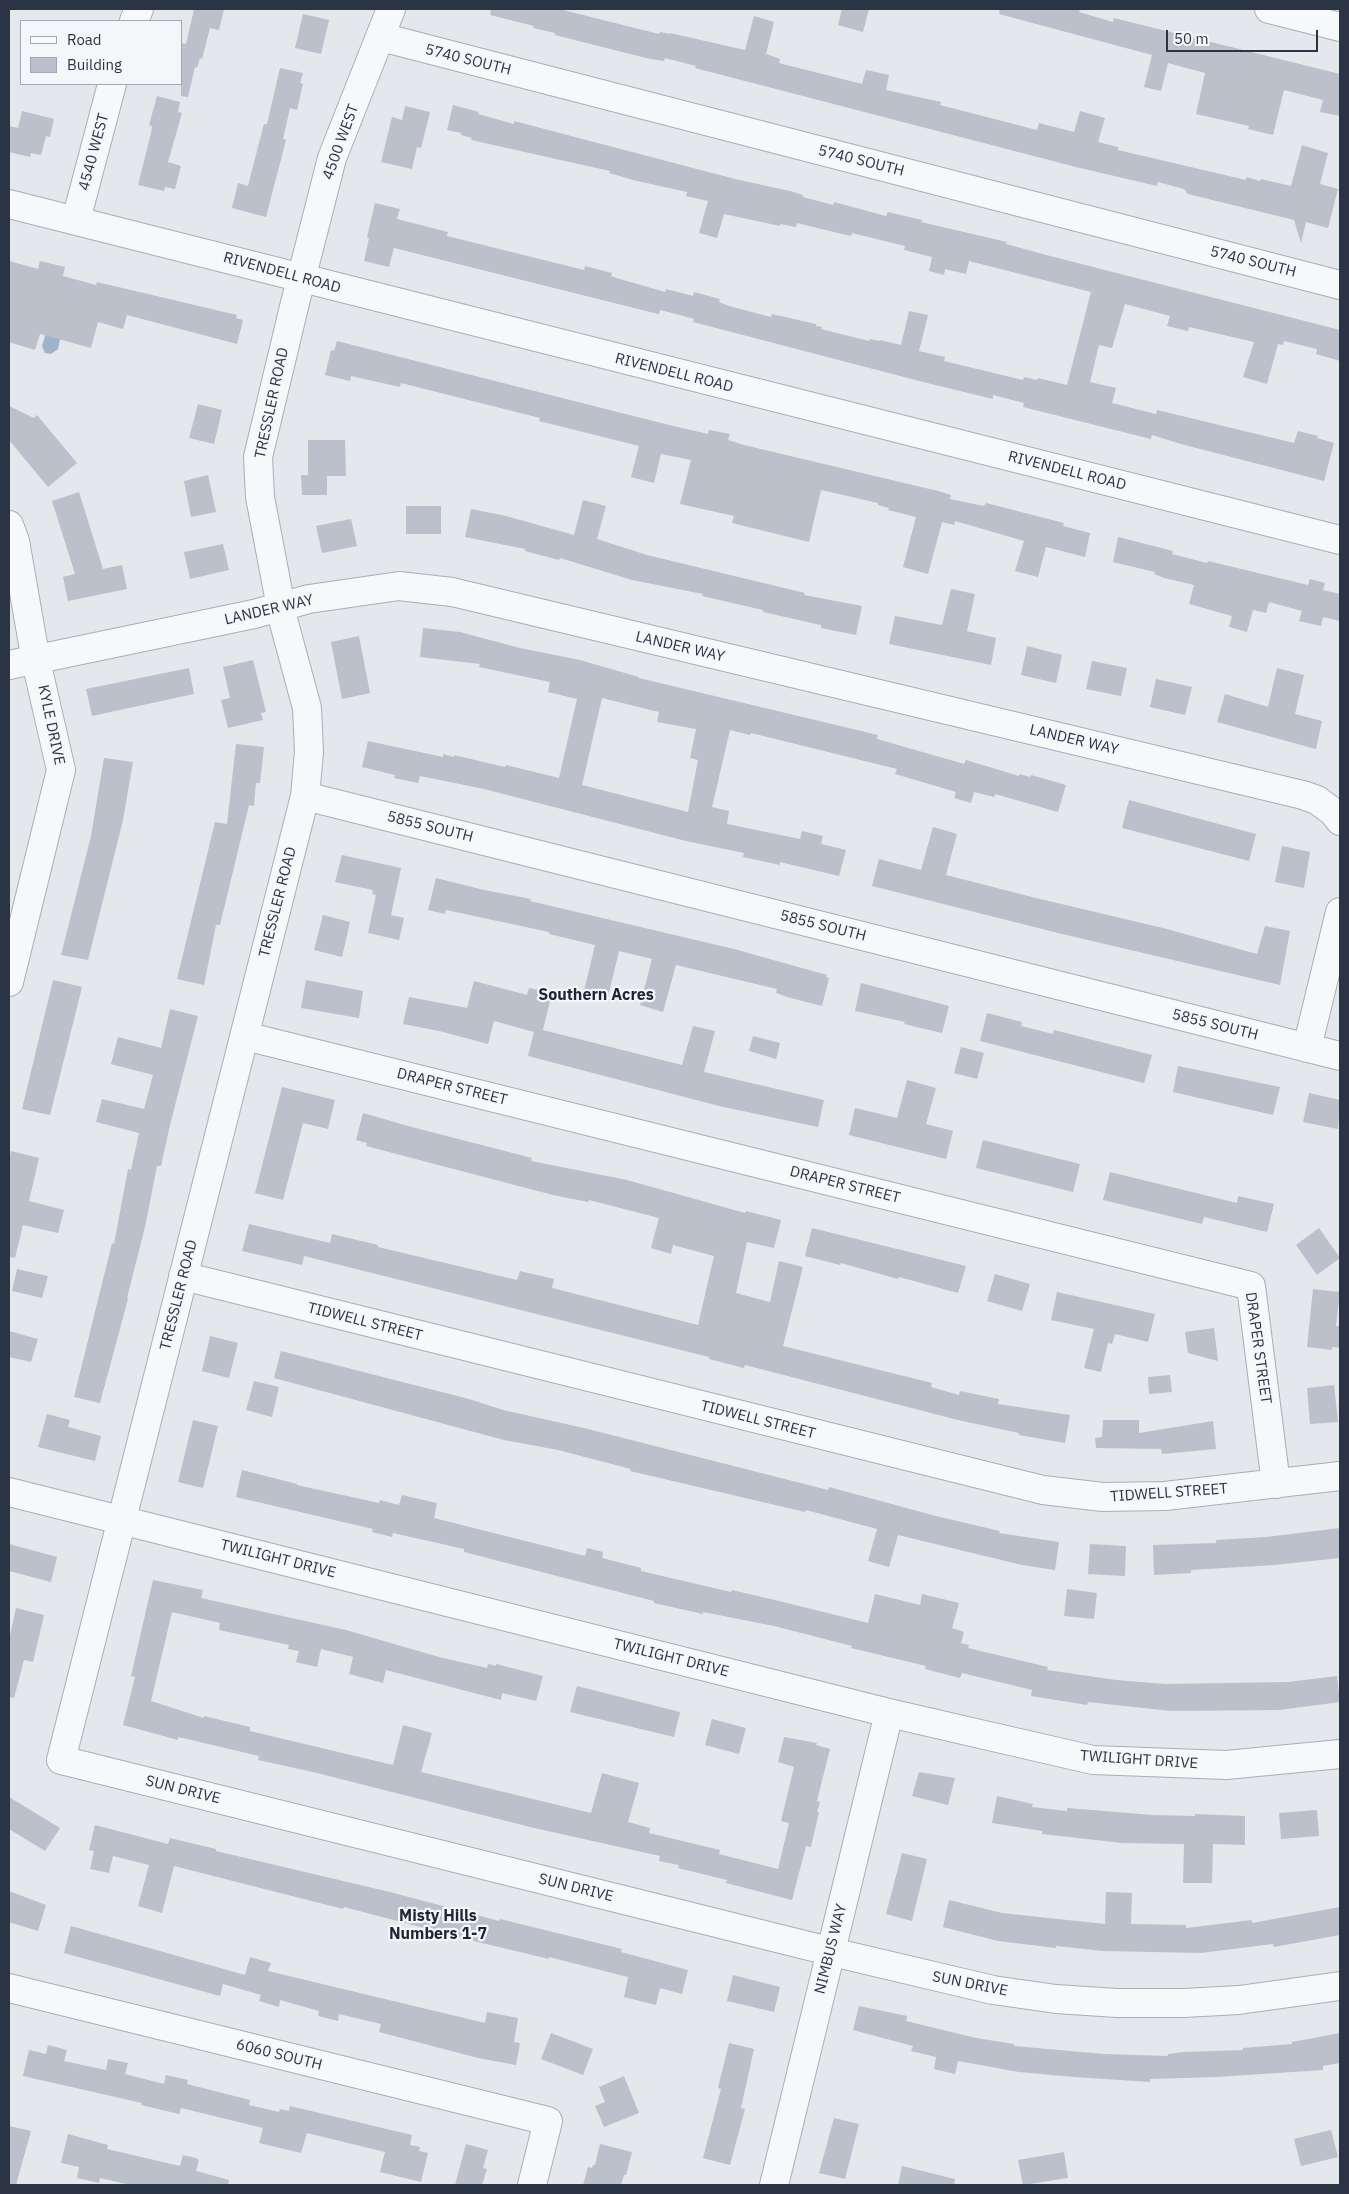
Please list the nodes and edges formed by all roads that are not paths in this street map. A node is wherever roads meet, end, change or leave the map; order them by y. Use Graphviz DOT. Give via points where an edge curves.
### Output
graph roads {
  1 [pos="392,9"];
  2 [pos="1269,9"];
  3 [pos="1340,27"];
  4 [pos="381,37"];
  5 [pos="112,85"];
  6 [pos="9,204"];
  7 [pos="76,220"];
  8 [pos="301,279"];
  9 [pos="1340,285"];
  10 [pos="9,525"];
  11 [pos="1340,540"];
  12 [pos="281,607"];
  13 [pos="36,661"];
  14 [pos="9,665"];
  15 [pos="305,796"];
  16 [pos="1340,821"];
  17 [pos="1340,912"];
  18 [pos="9,982"];
  19 [pos="245,1036"];
  20 [pos="1307,1048"];
  21 [pos="1340,1056"];
  22 [pos="183,1276"];
  23 [pos="1340,1476"];
  24 [pos="1276,1484"];
  25 [pos="9,1492"];
  26 [pos="121,1520"];
  27 [pos="889,1713"];
  28 [pos="1340,1754"];
  29 [pos="830,1951"];
  30 [pos="1340,1986"];
  31 [pos="9,1988"];
  32 [pos="532,2185"];
  33 [pos="774,2185"];
  1 -- 4 [label="street, 4500 WEST"];
  2 -- 3 [label="street"];
  4 -- 8 [label="street, 4500 WEST" via="332,158"];
  4 -- 9 [label="street, 5740 SOUTH"];
  5 -- 7 [label="street, 4540 WEST"];
  6 -- 7 [label="street, RIVENDELL ROAD"];
  7 -- 8 [label="street, RIVENDELL ROAD"];
  8 -- 11 [label="street, RIVENDELL ROAD"];
  8 -- 12 [label="street, TRESSLER ROAD" via="258,457 260,497"];
  10 -- 13 [label="street, KYLE DRIVE" via="15,540"];
  12 -- 13 [label="street, LANDER WAY"];
  12 -- 15 [label="street, TRESSLER ROAD" via="307,708 309,752"];
  12 -- 16 [label="street, LANDER WAY" via="310,599 399,586 452,592 1303,795 1317,800"];
  13 -- 14 [label="street, LANDER WAY"];
  13 -- 18 [label="street, KYLE DRIVE" via="61,770"];
  15 -- 19 [label="street, TRESSLER ROAD"];
  15 -- 20 [label="street, 5855 SOUTH"];
  17 -- 20 [label="street"];
  19 -- 22 [label="street, TRESSLER ROAD"];
  19 -- 24 [label="street, DRAPER STREET" via="1251,1286"];
  20 -- 21 [label="street, 5855 SOUTH"];
  22 -- 24 [label="street, TIDWELL STREET" via="1043,1490 1103,1497 1166,1496"];
  22 -- 26 [label="street, TRESSLER ROAD"];
  23 -- 24 [label="street, TIDWELL STREET"];
  25 -- 26 [label="street, TWILIGHT DRIVE"];
  26 -- 27 [label="street, TWILIGHT DRIVE"];
  26 -- 29 [label="street, SUN DRIVE" via="61,1760"];
  27 -- 28 [label="street, TWILIGHT DRIVE" via="1093,1760 1226,1765"];
  27 -- 29 [label="street, NIMBUS WAY"];
  29 -- 30 [label="street, SUN DRIVE" via="944,1980 1056,1999 1184,2003 1239,2000"];
  29 -- 33 [label="street, NIMBUS WAY"];
  31 -- 32 [label="street, 6060 SOUTH" via="548,2121"];
}
